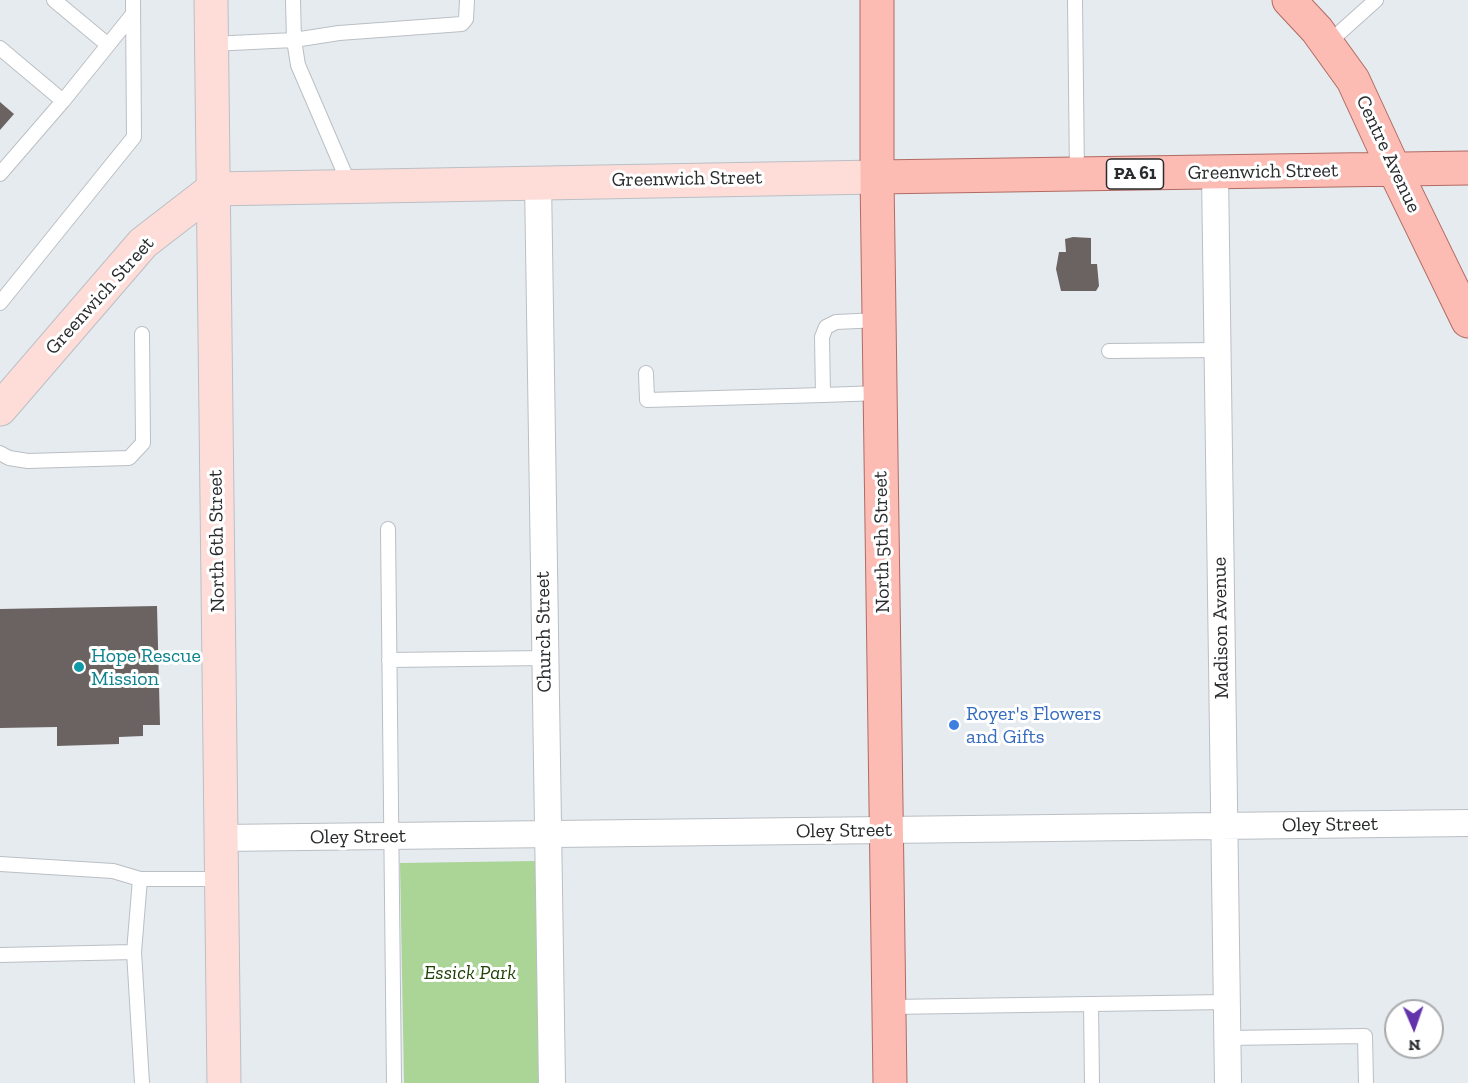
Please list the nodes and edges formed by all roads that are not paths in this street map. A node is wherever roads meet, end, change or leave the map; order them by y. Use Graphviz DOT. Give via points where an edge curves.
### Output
graph roads {
  1 [pos="54,0"];
  2 [pos="211,0"];
  3 [pos="292,0"];
  4 [pos="466,0"];
  5 [pos="877,0"];
  6 [pos="1075,0"];
  7 [pos="1289,0"];
  8 [pos="1376,0"];
  9 [pos="133,7"];
  10 [pos="294,40"];
  11 [pos="211,44"];
  12 [pos="1327,44"];
  13 [pos="108,45"];
  14 [pos="0,48"];
  15 [pos="63,101"];
  16 [pos="1468,168"];
  17 [pos="1394,169"];
  18 [pos="1215,172"];
  19 [pos="0,174"];
  20 [pos="1077,174"];
  21 [pos="877,177"];
  22 [pos="538,181"];
  23 [pos="350,186"];
  24 [pos="213,189"];
  25 [pos="0,303"];
  26 [pos="879,320"];
  27 [pos="1468,321"];
  28 [pos="142,334"];
  29 [pos="1218,350"];
  30 [pos="1109,351"];
  31 [pos="646,373"];
  32 [pos="880,393"];
  33 [pos="823,395"];
  34 [pos="0,409"];
  35 [pos="0,453"];
  36 [pos="388,530"];
  37 [pos="544,658"];
  38 [pos="389,660"];
  39 [pos="1468,823"];
  40 [pos="1224,826"];
  41 [pos="887,830"];
  42 [pos="548,835"];
  43 [pos="392,836"];
  44 [pos="220,838"];
  45 [pos="0,864"];
  46 [pos="140,879"];
  47 [pos="221,879"];
  48 [pos="134,952"];
  49 [pos="0,955"];
  50 [pos="1227,1002"];
  51 [pos="1091,1004"];
  52 [pos="889,1007"];
  53 [pos="1227,1038"];
  54 [pos="142,1083"];
  55 [pos="224,1083"];
  56 [pos="394,1083"];
  57 [pos="552,1083"];
  58 [pos="890,1083"];
  59 [pos="1092,1083"];
  60 [pos="1228,1083"];
  61 [pos="1366,1083"];
  1 -- 13 [label="lane"];
  2 -- 11 [label="street, North 6th Street"];
  3 -- 10 [label="lane"];
  4 -- 10 [label="lane" via="466,19 462,24"];
  5 -- 21 [label="main road, North 5th Street"];
  6 -- 20 [label="lane"];
  7 -- 12 [label="main road, Centre Avenue"];
  8 -- 12 [label="lane"];
  9 -- 13 [label="lane"];
  9 -- 25 [label="lane" via="134,137"];
  10 -- 11 [label="lane"];
  10 -- 23 [label="lane" via="298,65"];
  11 -- 24 [label="street, North 6th Street"];
  12 -- 17 [label="main road, Centre Avenue" via="1353,80"];
  13 -- 15 [label="lane"];
  14 -- 15 [label="lane"];
  15 -- 19 [label="lane"];
  16 -- 17 [label="main road, Greenwich Street / PA 61"];
  17 -- 18 [label="main road, Greenwich Street / PA 61"];
  17 -- 27 [label="main road, Centre Avenue"];
  18 -- 20 [label="main road, Greenwich Street / PA 61"];
  18 -- 29 [label="street, Madison Avenue"];
  20 -- 21 [label="main road, Greenwich Street / PA 61"];
  21 -- 22 [label="street, Greenwich Street"];
  21 -- 26 [label="main road, North 5th Street"];
  22 -- 23 [label="street, Greenwich Street"];
  22 -- 37 [label="street, Church Street"];
  23 -- 24 [label="street, Greenwich Street"];
  24 -- 34 [label="street, Greenwich Street" via="143,243"];
  24 -- 44 [label="street, North 6th Street"];
  26 -- 32 [label="main road, North 5th Street"];
  26 -- 33 [label="lane" via="836,322 826,327 822,338"];
  28 -- 35 [label="lane" via="143,443 129,458 28,461 9,459"];
  29 -- 30 [label="lane"];
  29 -- 40 [label="street, Madison Avenue"];
  31 -- 33 [label="lane" via="647,400"];
  32 -- 33 [label="lane"];
  32 -- 41 [label="main road, North 5th Street"];
  36 -- 38 [label="lane"];
  37 -- 38 [label="lane"];
  37 -- 42 [label="street, Church Street"];
  38 -- 43 [label="lane"];
  39 -- 40 [label="street, Oley Street"];
  40 -- 41 [label="street, Oley Street"];
  40 -- 50 [label="street, Madison Avenue"];
  41 -- 42 [label="street, Oley Street"];
  41 -- 52 [label="main road, North 5th Street"];
  42 -- 43 [label="street, Oley Street"];
  42 -- 57 [label="street, Church Street"];
  43 -- 44 [label="street, Oley Street"];
  43 -- 56 [label="lane"];
  44 -- 47 [label="street, North 6th Street"];
  45 -- 46 [label="lane" via="113,871"];
  46 -- 47 [label="lane"];
  46 -- 48 [label="lane"];
  47 -- 55 [label="street, North 6th Street"];
  48 -- 49 [label="lane"];
  48 -- 54 [label="lane"];
  50 -- 51 [label="lane"];
  50 -- 53 [label="street, Madison Avenue"];
  51 -- 52 [label="lane"];
  51 -- 59 [label="lane"];
  52 -- 58 [label="main road, North 5th Street"];
  53 -- 60 [label="street, Madison Avenue"];
  53 -- 61 [label="lane" via="1365,1036"];
}
